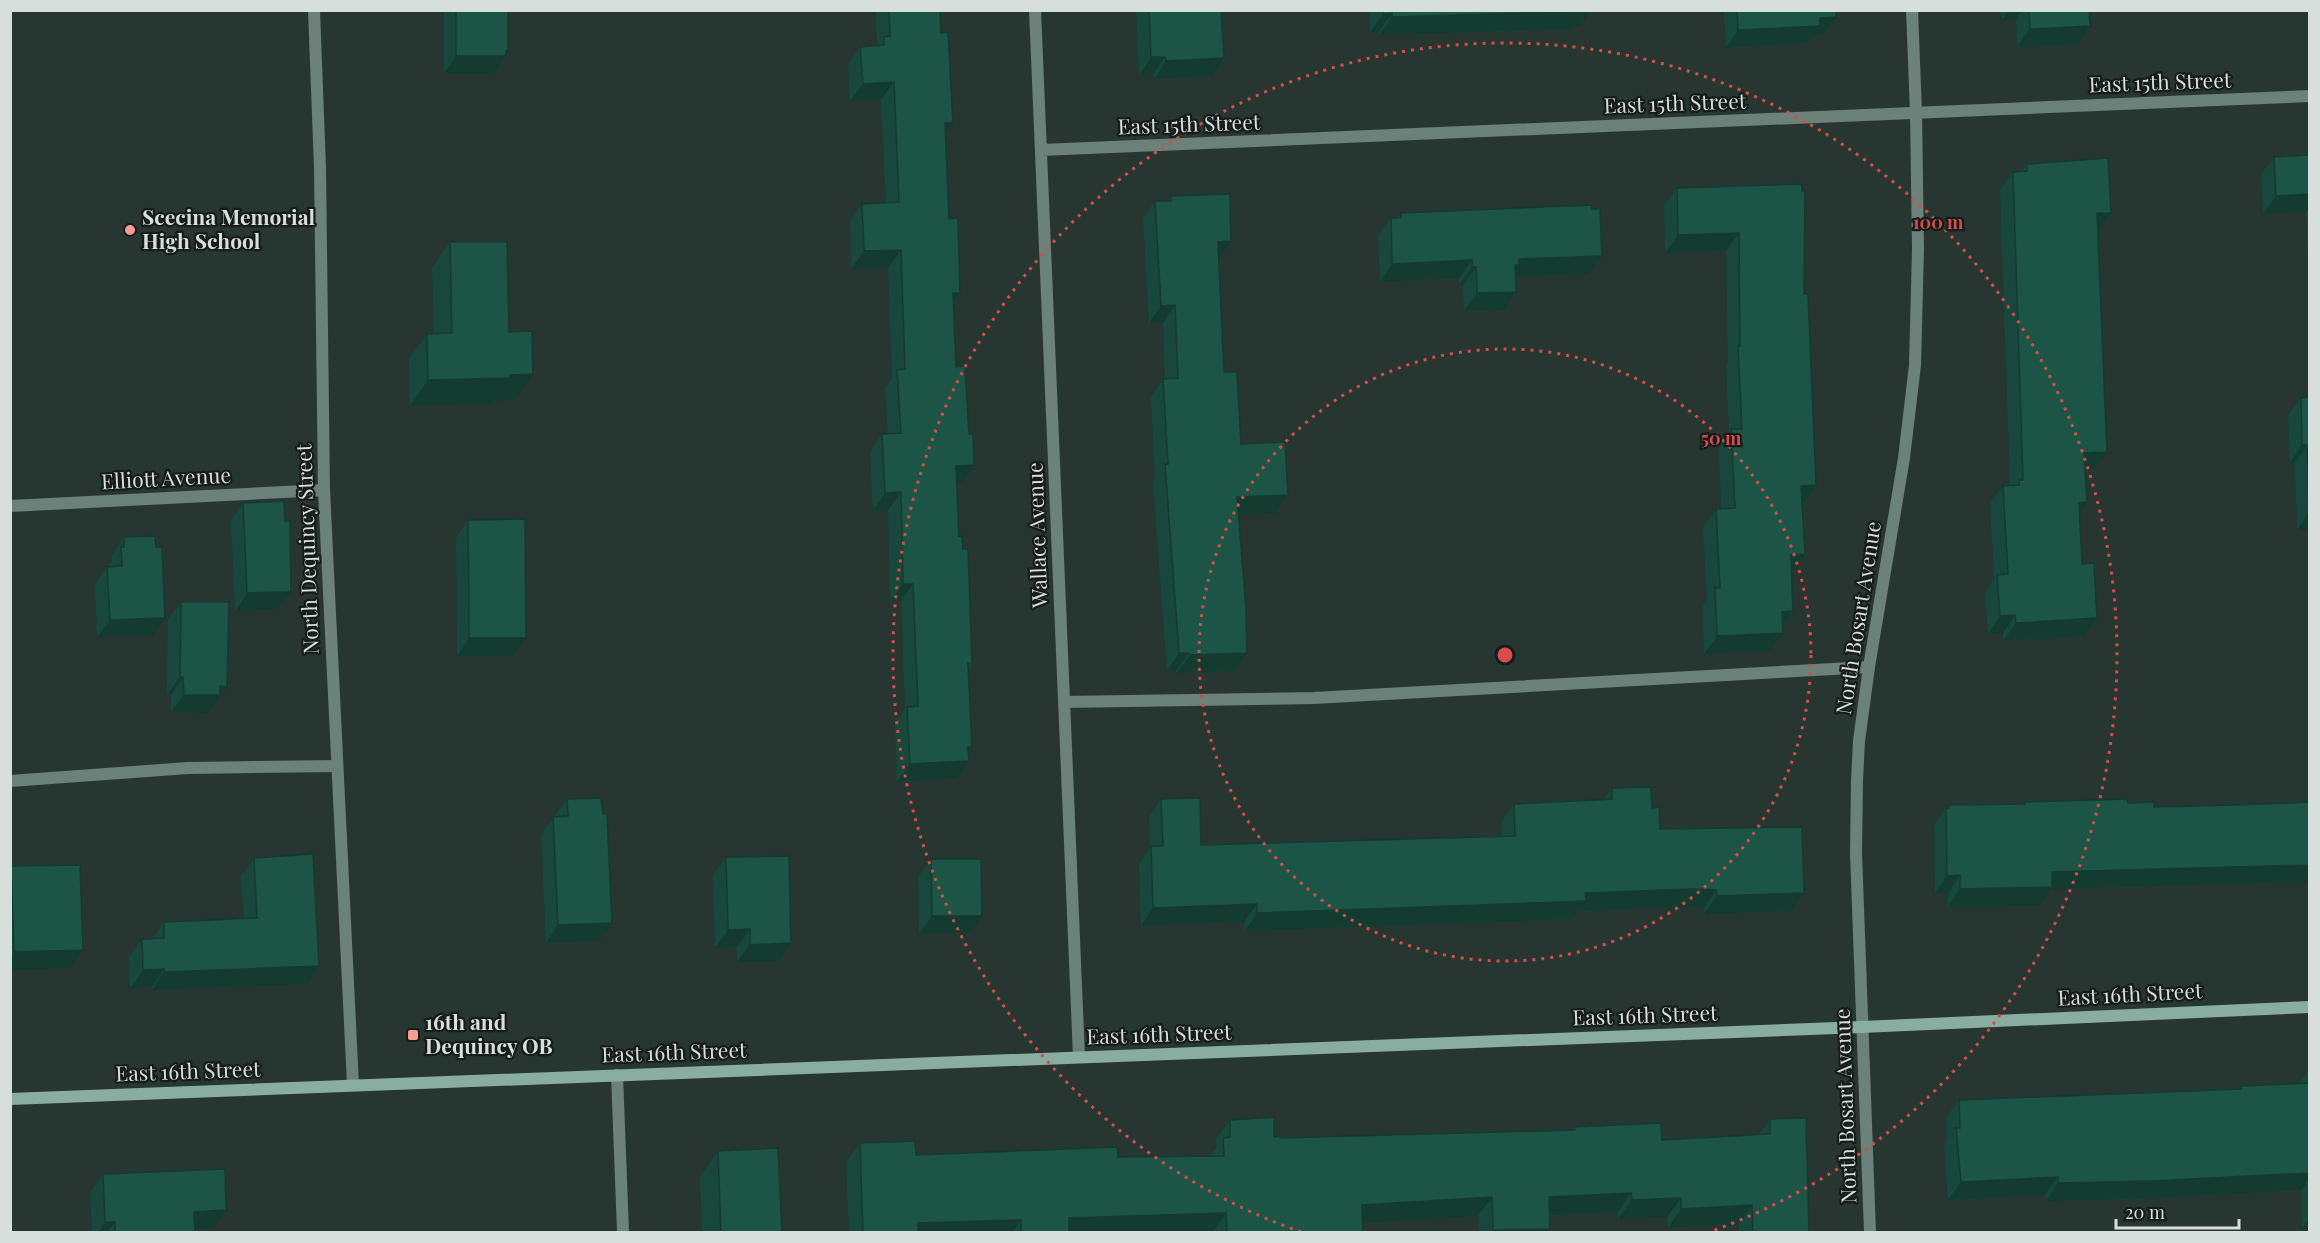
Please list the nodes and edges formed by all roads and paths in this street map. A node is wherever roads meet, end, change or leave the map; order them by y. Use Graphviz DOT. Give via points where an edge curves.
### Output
graph roads {
  1 [pos="314,10"];
  2 [pos="1035,10"];
  3 [pos="1912,10"];
  4 [pos="2310,96"];
  5 [pos="1916,113"];
  6 [pos="1041,150"];
  7 [pos="324,490"];
  8 [pos="10,506"];
  9 [pos="1869,667"];
  10 [pos="1064,702"];
  11 [pos="337,766"];
  12 [pos="10,781"];
  13 [pos="2310,1007"];
  14 [pos="1862,1027"];
  15 [pos="1079,1057"];
  16 [pos="617,1075"];
  17 [pos="353,1085"];
  18 [pos="10,1099"];
  19 [pos="623,1233"];
  20 [pos="1870,1233"];
  1 -- 7 [label="street, North Dequincy Street"];
  2 -- 6 [label="street, Wallace Avenue"];
  3 -- 5 [label="street, North Bosart Avenue"];
  4 -- 5 [label="street, East 15th Street"];
  5 -- 6 [label="street, East 15th Street"];
  5 -- 9 [label="street, North Bosart Avenue" via="1915,365 1904,458"];
  6 -- 10 [label="street, Wallace Avenue"];
  7 -- 8 [label="street, Elliott Avenue"];
  7 -- 11 [label="street, North Dequincy Street"];
  9 -- 10 [label="street" via="1314,698"];
  9 -- 14 [label="street, North Bosart Avenue" via="1859,741 1856,853"];
  10 -- 15 [label="street, Wallace Avenue"];
  11 -- 12 [label="street" via="188,768"];
  11 -- 17 [label="street, North Dequincy Street"];
  13 -- 14 [label="main road, East 16th Street"];
  14 -- 15 [label="main road, East 16th Street"];
  14 -- 20 [label="street, North Bosart Avenue"];
  15 -- 16 [label="main road, East 16th Street"];
  16 -- 17 [label="main road, East 16th Street"];
  16 -- 19 [label="street"];
  17 -- 18 [label="main road, East 16th Street"];
}
